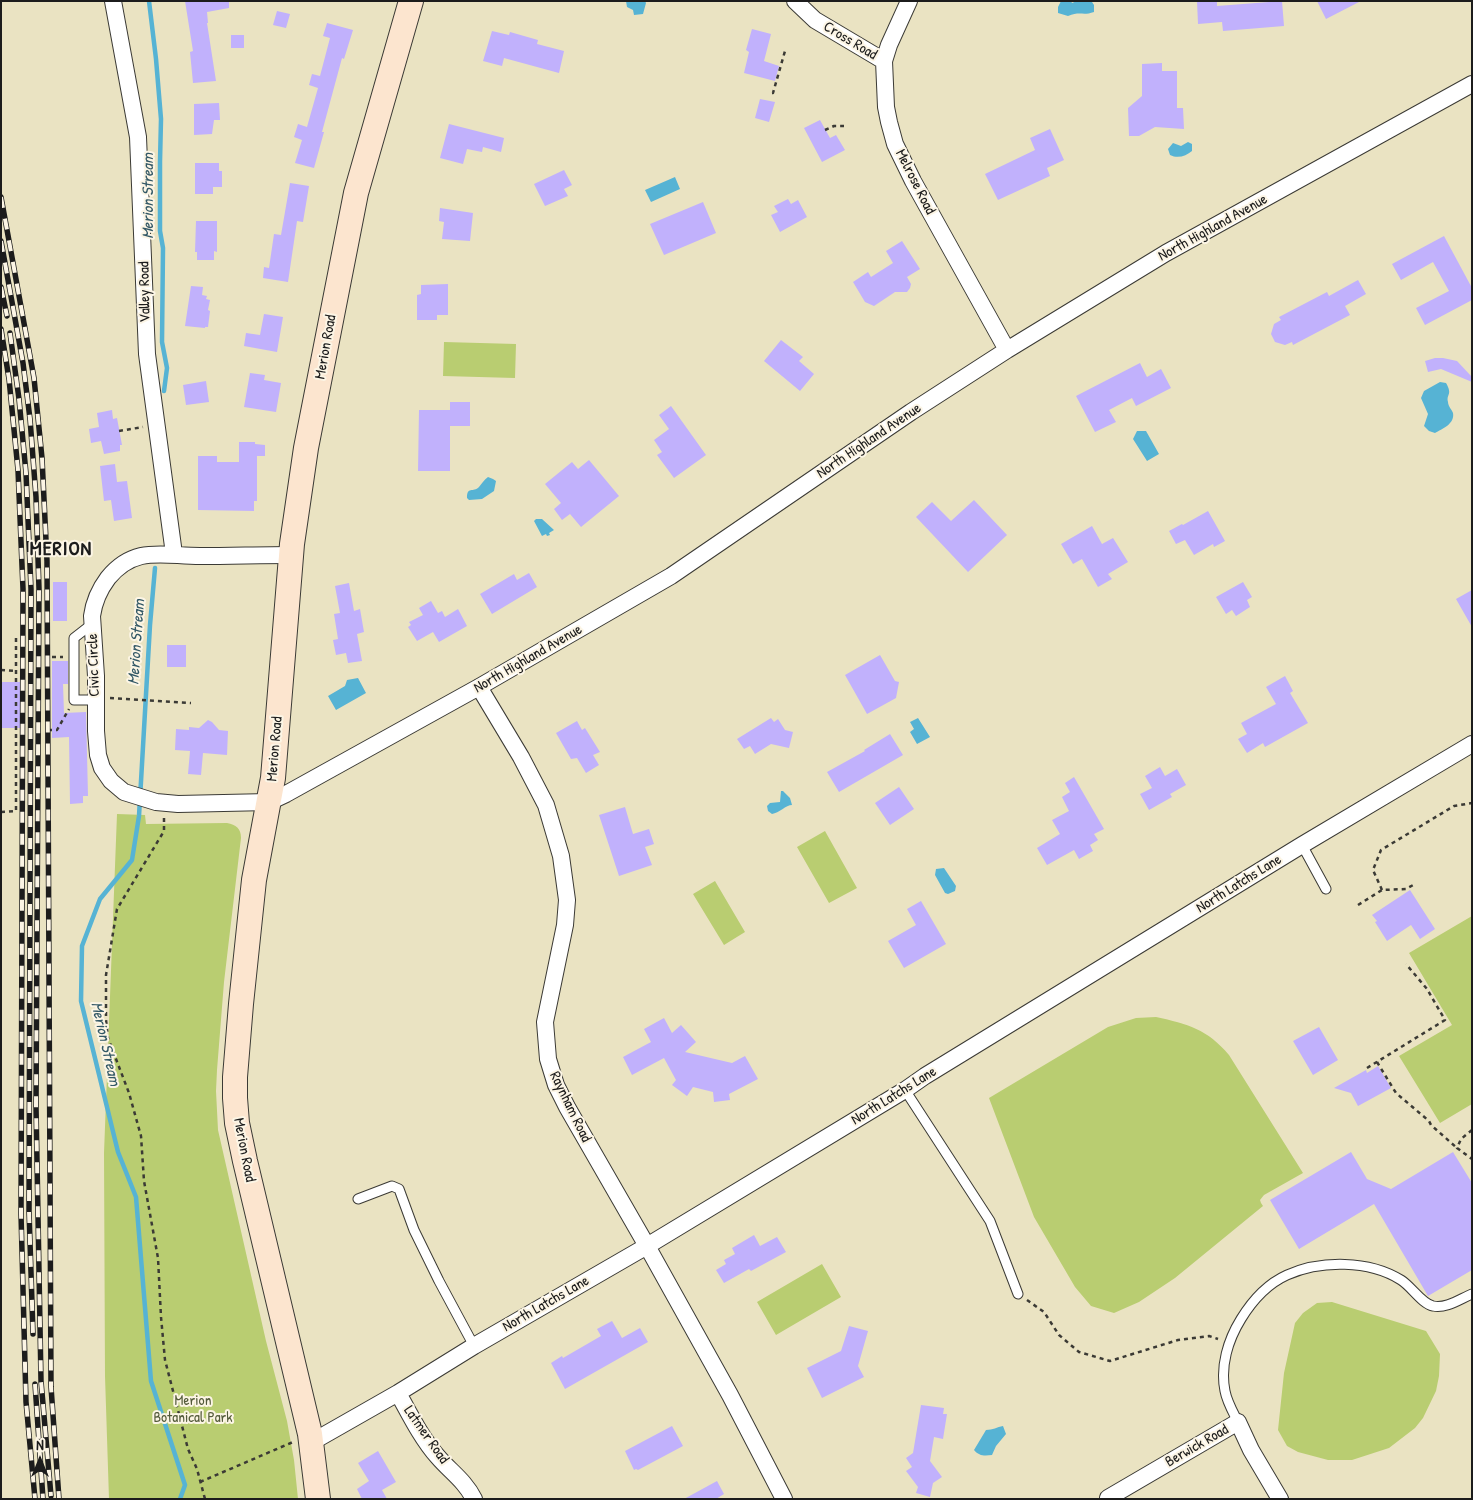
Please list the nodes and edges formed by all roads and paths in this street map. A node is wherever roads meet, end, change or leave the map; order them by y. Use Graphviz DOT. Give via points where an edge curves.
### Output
graph roads {
  1 [pos="113,1"];
  2 [pos="411,1"];
  3 [pos="795,1"];
  4 [pos="909,1"];
  5 [pos="784,50"];
  6 [pos="884,61"];
  7 [pos="1472,84"];
  8 [pos="772,93"];
  9 [pos="844,126"];
  10 [pos="825,130"];
  11 [pos="1007,350"];
  12 [pos="156,425"];
  13 [pos="120,431"];
  14 [pos="174,554"];
  15 [pos="291,555"];
  16 [pos="92,624"];
  17 [pos="16,634"];
  18 [pos="1,670"];
  19 [pos="16,671"];
  20 [pos="479,687"];
  21 [pos="96,699"];
  22 [pos="74,700"];
  23 [pos="191,703"];
  24 [pos="48,730"];
  25 [pos="1472,744"];
  26 [pos="268,802"];
  27 [pos="164,803"];
  28 [pos="1472,803"];
  29 [pos="1,812"];
  30 [pos="1302,845"];
  31 [pos="1415,884"];
  32 [pos="1326,889"];
  33 [pos="1382,890"];
  34 [pos="1358,905"];
  35 [pos="1406,964"];
  36 [pos="1377,1062"];
  37 [pos="1367,1068"];
  38 [pos="905,1090"];
  39 [pos="1472,1130"];
  40 [pos="1457,1148"];
  41 [pos="1472,1158"];
  42 [pos="358,1199"];
  43 [pos="647,1246"];
  44 [pos="1018,1294"];
  45 [pos="1472,1294"];
  46 [pos="1229,1343"];
  47 [pos="474,1346"];
  48 [pos="398,1393"];
  49 [pos="1238,1422"];
  50 [pos="311,1438"];
  51 [pos="200,1482"];
  52 [pos="1108,1498"];
  53 [pos="205,1499"];
  54 [pos="318,1499"];
  55 [pos="474,1499"];
  56 [pos="784,1499"];
  57 [pos="1280,1499"];
  1 -- 12 [label="street, Valley Road" via="138,137 145,328"];
  2 -- 15 [label="street, Merion Road" via="358,182 306,448"];
  3 -- 6 [label="street, Cross Road" via="815,20"];
  4 -- 6 [label="street, Melrose Road"];
  5 -- 8 [label="path"];
  6 -- 11 [label="street, Melrose Road" via="886,107 896,144 913,181"];
  7 -- 11 [label="street, North Highland Avenue" via="1166,253"];
  9 -- 10 [label="path"];
  11 -- 20 [label="street, North Highland Avenue" via="671,576"];
  12 -- 13 [label="path"];
  12 -- 14 [label="street, Valley Road"];
  14 -- 15 [label="street, Civic Circle"];
  14 -- 16 [label="street, Civic Circle" via="151,554 117,568 100,589 93,607"];
  15 -- 26 [label="street, Merion Road" via="273,778"];
  16 -- 21 [label="street, Civic Circle"];
  16 -- 22 [label="lane" via="74,638"];
  17 -- 19 [label="path"];
  18 -- 19 [label="path"];
  19 -- 29 [label="path" via="16,811"];
  20 -- 26 [label="street, North Highland Avenue"];
  20 -- 43 [label="street, Raynham Road" via="546,804 561,856 567,900 545,1022 548,1059 566,1107"];
  21 -- 22 [label="lane"];
  21 -- 23 [label="path"];
  21 -- 27 [label="street, Civic Circle" via="98,755 102,768 124,792"];
  22 -- 24 [label="path" via="57,730"];
  25 -- 30 [label="street, North Latchs Lane"];
  26 -- 27 [label="street, Civic Circle"];
  26 -- 50 [label="street, Merion Road" via="253,890 235,1098 245,1161"];
  27 -- 51 [label="path" via="164,831 117,909 106,975 106,1020 108,1038 141,1136 146,1195 158,1258 165,1360"];
  28 -- 33 [label="path" via="1454,806 1381,850 1373,870"];
  30 -- 32 [label="lane"];
  30 -- 38 [label="street, North Latchs Lane"];
  31 -- 33 [label="path" via="1406,889"];
  33 -- 34 [label="path"];
  35 -- 36 [label="path" via="1427,989 1445,1020"];
  36 -- 37 [label="path"];
  36 -- 40 [label="path" via="1396,1092"];
  38 -- 43 [label="street, North Latchs Lane"];
  38 -- 44 [label="lane" via="990,1221"];
  39 -- 40 [label="path" via="1460,1139"];
  40 -- 41 [label="path"];
  42 -- 47 [label="lane" via="392,1186 400,1189 414,1230"];
  43 -- 47 [label="street, North Latchs Lane"];
  43 -- 56 [label="street, Raynham Road"];
  44 -- 46 [label="path" via="1044,1312 1059,1335 1079,1352 1110,1362 1178,1340 1209,1336"];
  45 -- 46 [label="lane" via="1447,1305 1432,1306 1386,1272 1350,1265 1317,1267 1287,1275 1266,1289 1246,1311"];
  46 -- 49 [label="lane" via="1223,1380"];
  47 -- 48 [label="street, North Latchs Lane"];
  48 -- 50 [label="street, North Latchs Lane"];
  48 -- 55 [label="street, Latmer Road" via="437,1456 463,1481"];
  49 -- 52 [label="street, Berwick Road"];
  49 -- 57 [label="street, Berwick Road" via="1250,1450"];
  50 -- 51 [label="path"];
  50 -- 54 [label="street, Merion Road"];
  51 -- 53 [label="path"];
}
